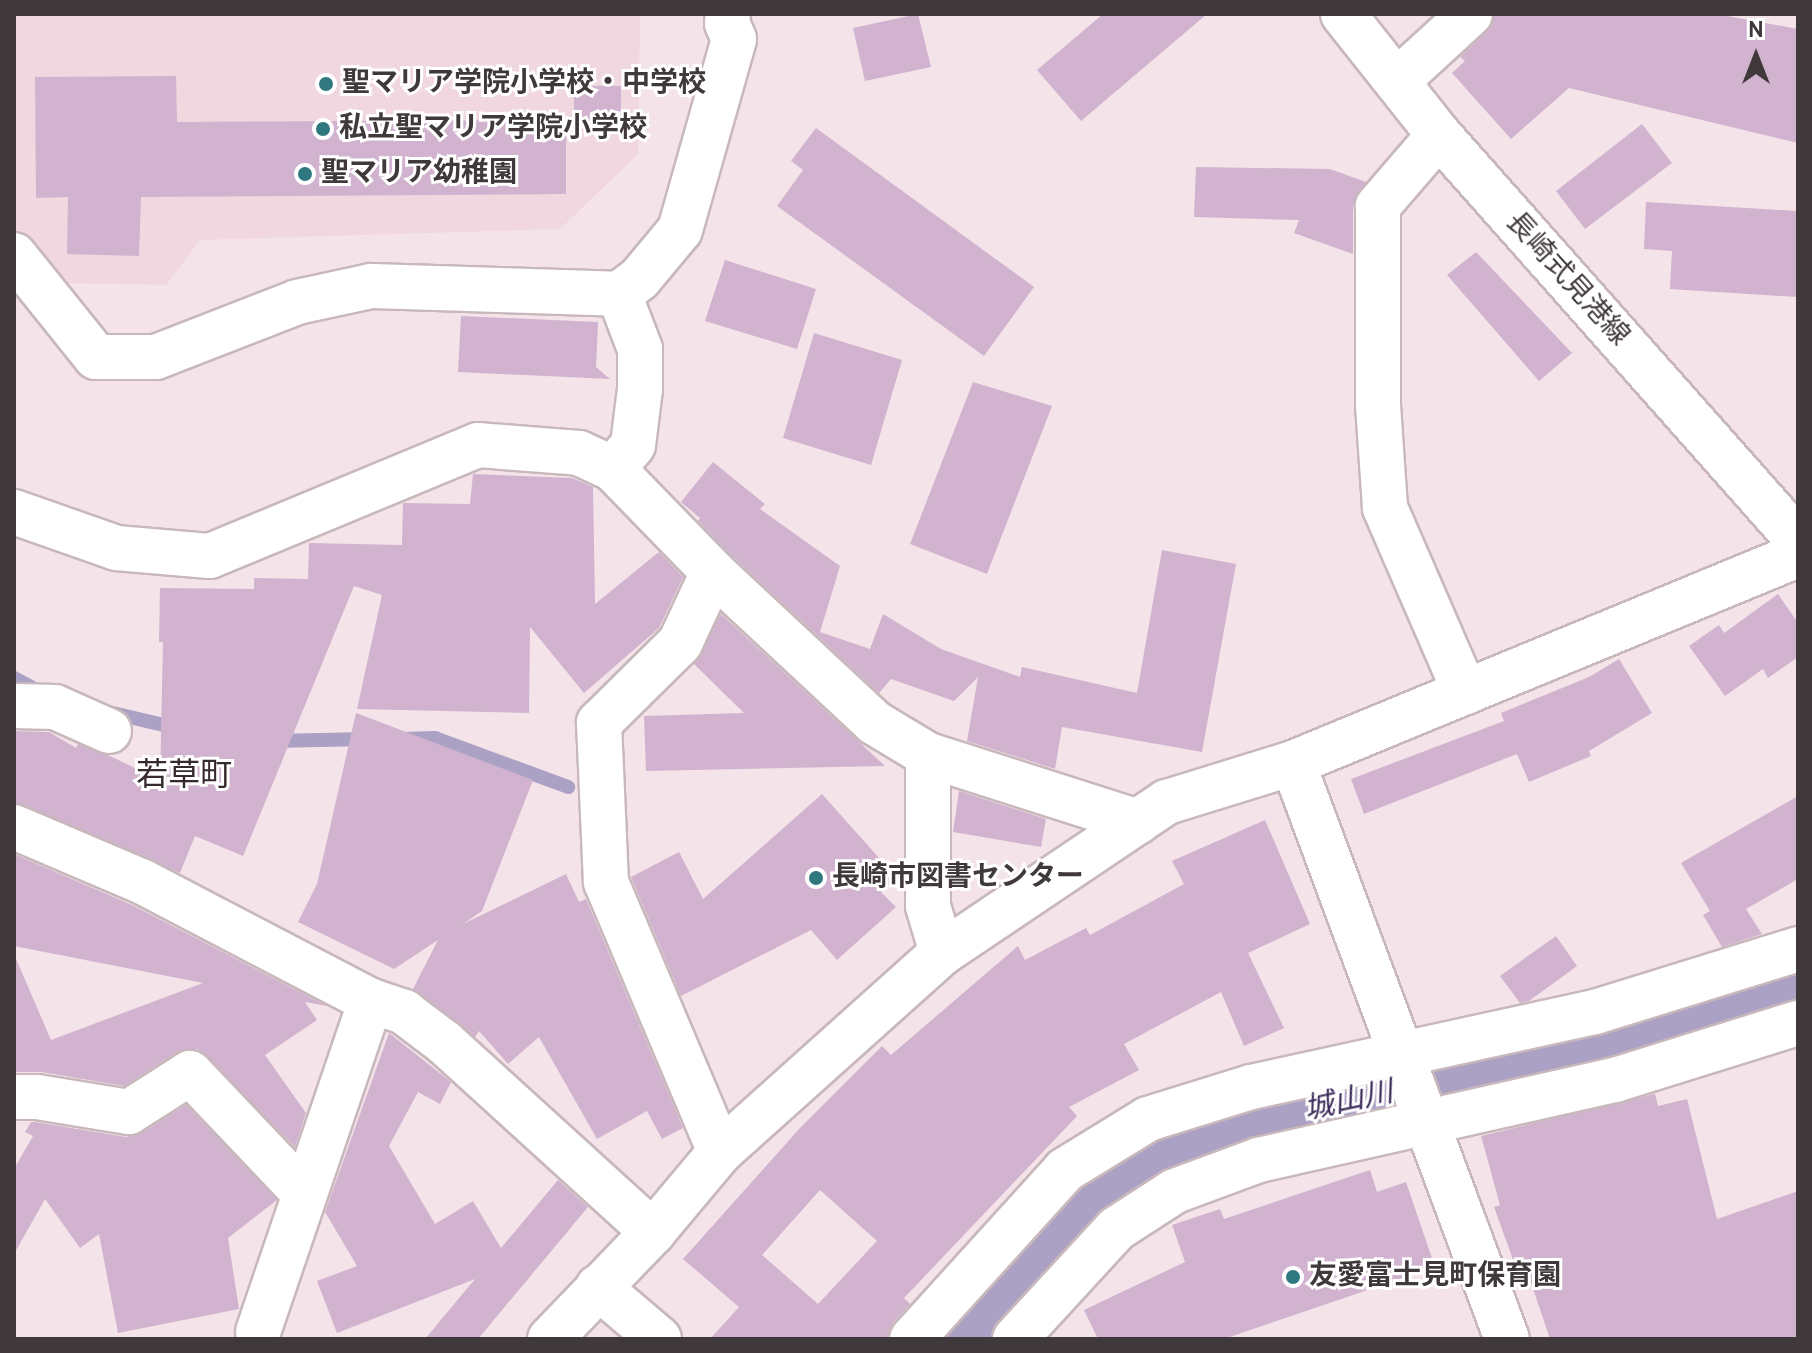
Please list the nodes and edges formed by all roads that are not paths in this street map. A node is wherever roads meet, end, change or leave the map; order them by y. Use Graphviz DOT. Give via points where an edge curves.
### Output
graph roads {
  1 [pos="728,14"];
  2 [pos="1343,14"];
  3 [pos="1470,14"];
  4 [pos="1397,81"];
  5 [pos="1439,135"];
  6 [pos="14,255"];
  7 [pos="619,294"];
  8 [pos="613,469"];
  9 [pos="14,512"];
  10 [pos="1798,540"];
  11 [pos="1798,555"];
  12 [pos="713,572"];
  13 [pos="1465,692"];
  14 [pos="14,706"];
  15 [pos="109,731"];
  16 [pos="928,755"];
  17 [pos="1293,763"];
  18 [pos="1138,822"];
  19 [pos="14,827"];
  20 [pos="1798,949"];
  21 [pos="942,953"];
  22 [pos="371,1001"];
  23 [pos="1798,1023"];
  24 [pos="1402,1057"];
  25 [pos="14,1097"];
  26 [pos="1426,1124"];
  27 [pos="720,1152"];
  28 [pos="304,1193"];
  29 [pos="653,1232"];
  30 [pos="598,1287"];
  31 [pos="257,1337"];
  32 [pos="550,1339"];
  33 [pos="659,1339"];
  34 [pos="912,1339"];
  35 [pos="1015,1339"];
  36 [pos="1507,1339"];
  1 -- 7 [label="street" via="734,39 680,230 640,278"];
  2 -- 4 [label="street, 長崎式見港線"];
  3 -- 4 [label="street"];
  4 -- 5 [label="street, 長崎式見港線"];
  5 -- 10 [label="street, 長崎式見港線"];
  5 -- 13 [label="street" via="1378,206 1378,405 1385,508"];
  6 -- 7 [label="street" via="96,357 156,357 297,302 371,286"];
  7 -- 8 [label="street" via="640,349 640,389 633,445"];
  8 -- 9 [label="street" via="579,453 478,445 210,556 116,548"];
  8 -- 12 [label="street"];
  11 -- 13 [label="street"];
  12 -- 16 [label="street" via="875,723"];
  12 -- 27 [label="street" via="680,643 599,723 606,882"];
  13 -- 17 [label="street"];
  14 -- 15 [label="street" via="55,707"];
  16 -- 18 [label="street"];
  16 -- 21 [label="street" via="928,906"];
  17 -- 18 [label="street" via="1167,802"];
  17 -- 24 [label="street"];
  18 -- 21 [label="street"];
  19 -- 22 [label="street" via="143,882"];
  20 -- 24 [label="street" via="1595,1012"];
  21 -- 27 [label="street"];
  22 -- 28 [label="street"];
  22 -- 29 [label="street" via="404,1012 445,1043"];
  23 -- 26 [label="street" via="1615,1080"];
  24 -- 26 [label="street"];
  24 -- 34 [label="street" via="1251,1087 1148,1119 1065,1170"];
  25 -- 28 [label="street" via="129,1112 190,1073"];
  26 -- 35 [label="street" via="1259,1160 1175,1191 1116,1229"];
  26 -- 36 [label="street"];
  27 -- 29 [label="street"];
  28 -- 31 [label="street"];
  29 -- 30 [label="street"];
  30 -- 32 [label="street"];
  30 -- 33 [label="street"];
}
